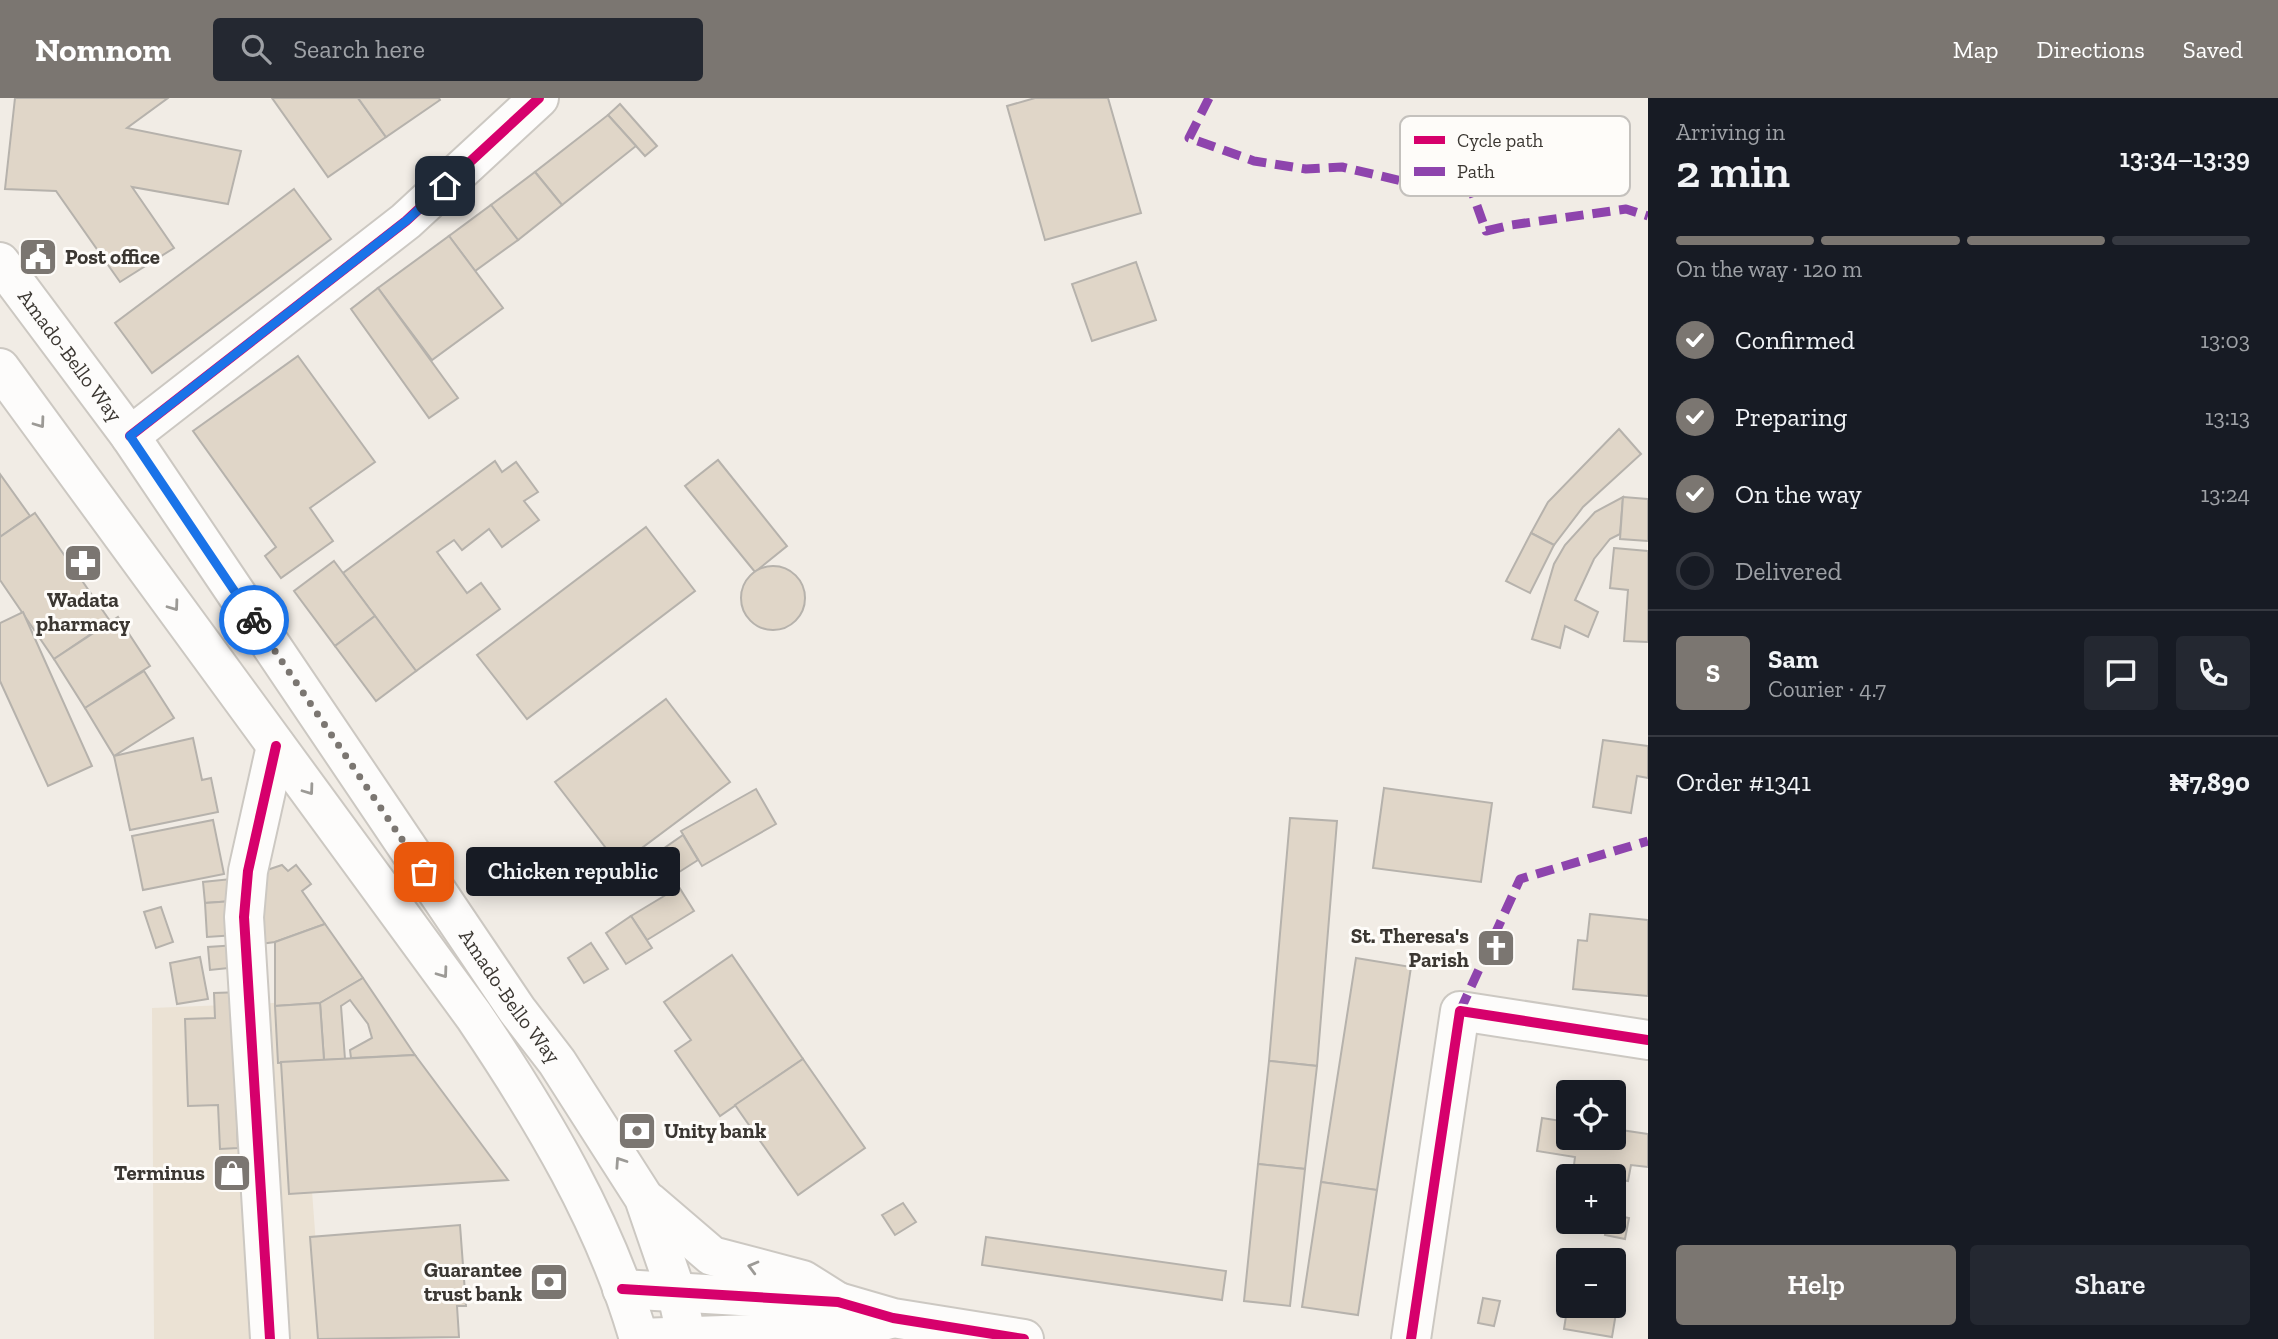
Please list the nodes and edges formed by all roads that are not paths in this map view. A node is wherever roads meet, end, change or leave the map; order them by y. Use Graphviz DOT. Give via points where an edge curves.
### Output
graph roads {
  1 [pos="539,98"];
  2 [pos="2,264"];
  3 [pos="0,368"];
  4 [pos="130,436"];
  5 [pos="276,746"];
  6 [pos="1648,1040"];
  7 [pos="644,1198"];
  8 [pos="622,1289"];
  9 [pos="677,1294"];
  10 [pos="838,1302"];
  11 [pos="893,1318"];
  12 [pos="686,1337"];
  13 [pos="810,1337"];
  14 [pos="639,1338"];
  15 [pos="271,1339"];
  16 [pos="1024,1339"];
  17 [pos="1411,1339"];
  1 -- 4 [label="main road" via="406,221"];
  2 -- 4 [label="main road, Amado-Bello Way"];
  3 -- 5 [label="main road, Amado-Bello Way, one-way"];
  7 -- 4 [label="main road, Amado-Bello Way, one-way" via="557,1062 517,1010"];
  5 -- 8 [label="main road, Amado-Bello Way, one-way" via="518,1082 581,1191"];
  5 -- 15 [label="main road" via="248,871 244,917"];
  6 -- 17 [label="main road" via="1460,1011"];
  7 -- 9 [label="main road, Amado-Bello Way"];
  10 -- 7 [label="main road, one-way" via="803,1280 712,1256"];
  8 -- 9 [label="main road"];
  8 -- 14 [label="main road, Amado-Bello Way"];
  9 -- 10 [label="main road"];
  9 -- 12 [label="main road, Amado-Bello Way"];
  10 -- 11 [label="main road"];
  11 -- 13 [label="main road"];
  11 -- 16 [label="main road"];
  12 -- 13 [label="main road"];
  12 -- 14 [label="main road"];
}
